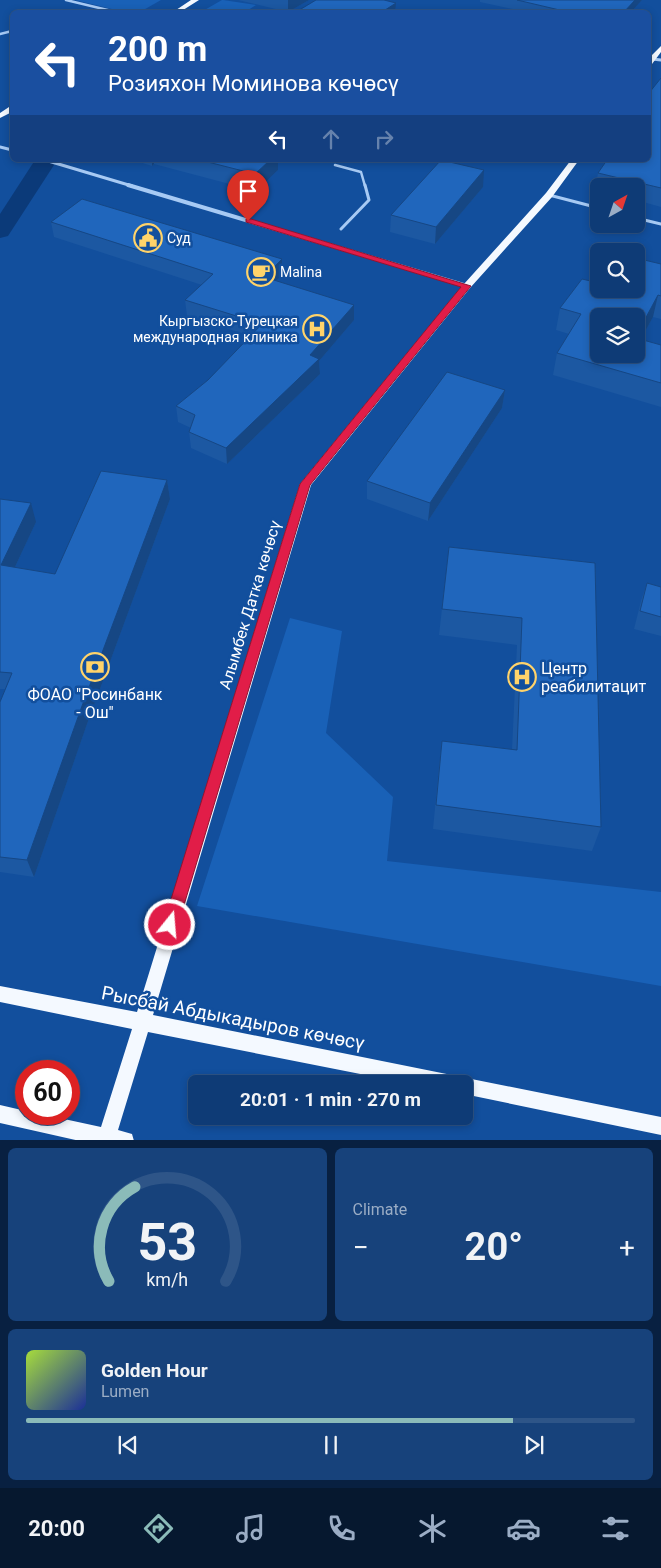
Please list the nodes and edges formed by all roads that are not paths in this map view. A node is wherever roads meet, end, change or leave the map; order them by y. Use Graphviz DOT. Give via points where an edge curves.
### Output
graph roads {
  1 [pos="66,0"];
  2 [pos="196,0"];
  3 [pos="108,10"];
  4 [pos="179,10"];
  5 [pos="661,48"];
  6 [pos="651,59"];
  7 [pos="52,162"];
  8 [pos="574,162"];
  9 [pos="335,165"];
  10 [pos="549,195"];
  11 [pos="590,206"];
  12 [pos="645,220"];
  13 [pos="661,224"];
  14 [pos="341,229"];
  15 [pos="467,286"];
  16 [pos="0,994"];
  17 [pos="144,1022"];
  18 [pos="412,1075"];
  19 [pos="473,1087"];
  20 [pos="0,1114"];
  21 [pos="661,1126"];
  22 [pos="113,1139"];
  1 -- 3 [label="lane"];
  2 -- 4 [label="main road"];
  5 -- 6 [label="main road"];
  7 -- 15 [label="street"];
  8 -- 10 [label="main road, Алымбек Датка көчөсү"];
  9 -- 14 [label="lane" via="361,172 369,200"];
  10 -- 11 [label="lane"];
  10 -- 15 [label="main road, Алымбек Датка көчөсү"];
  12 -- 13 [label="lane"];
  15 -- 17 [label="main road, Алымбек Датка көчөсү" via="306,484 170,925"];
  16 -- 17 [label="main road, Рысбай Абдыкадыров көчөсү"];
  17 -- 18 [label="main road, Рысбай Абдыкадыров көчөсү"];
  17 -- 22 [label="main road, Алымбек Датка көчөсү"];
  19 -- 21 [label="main road"];
  20 -- 22 [label="main road"];
}
